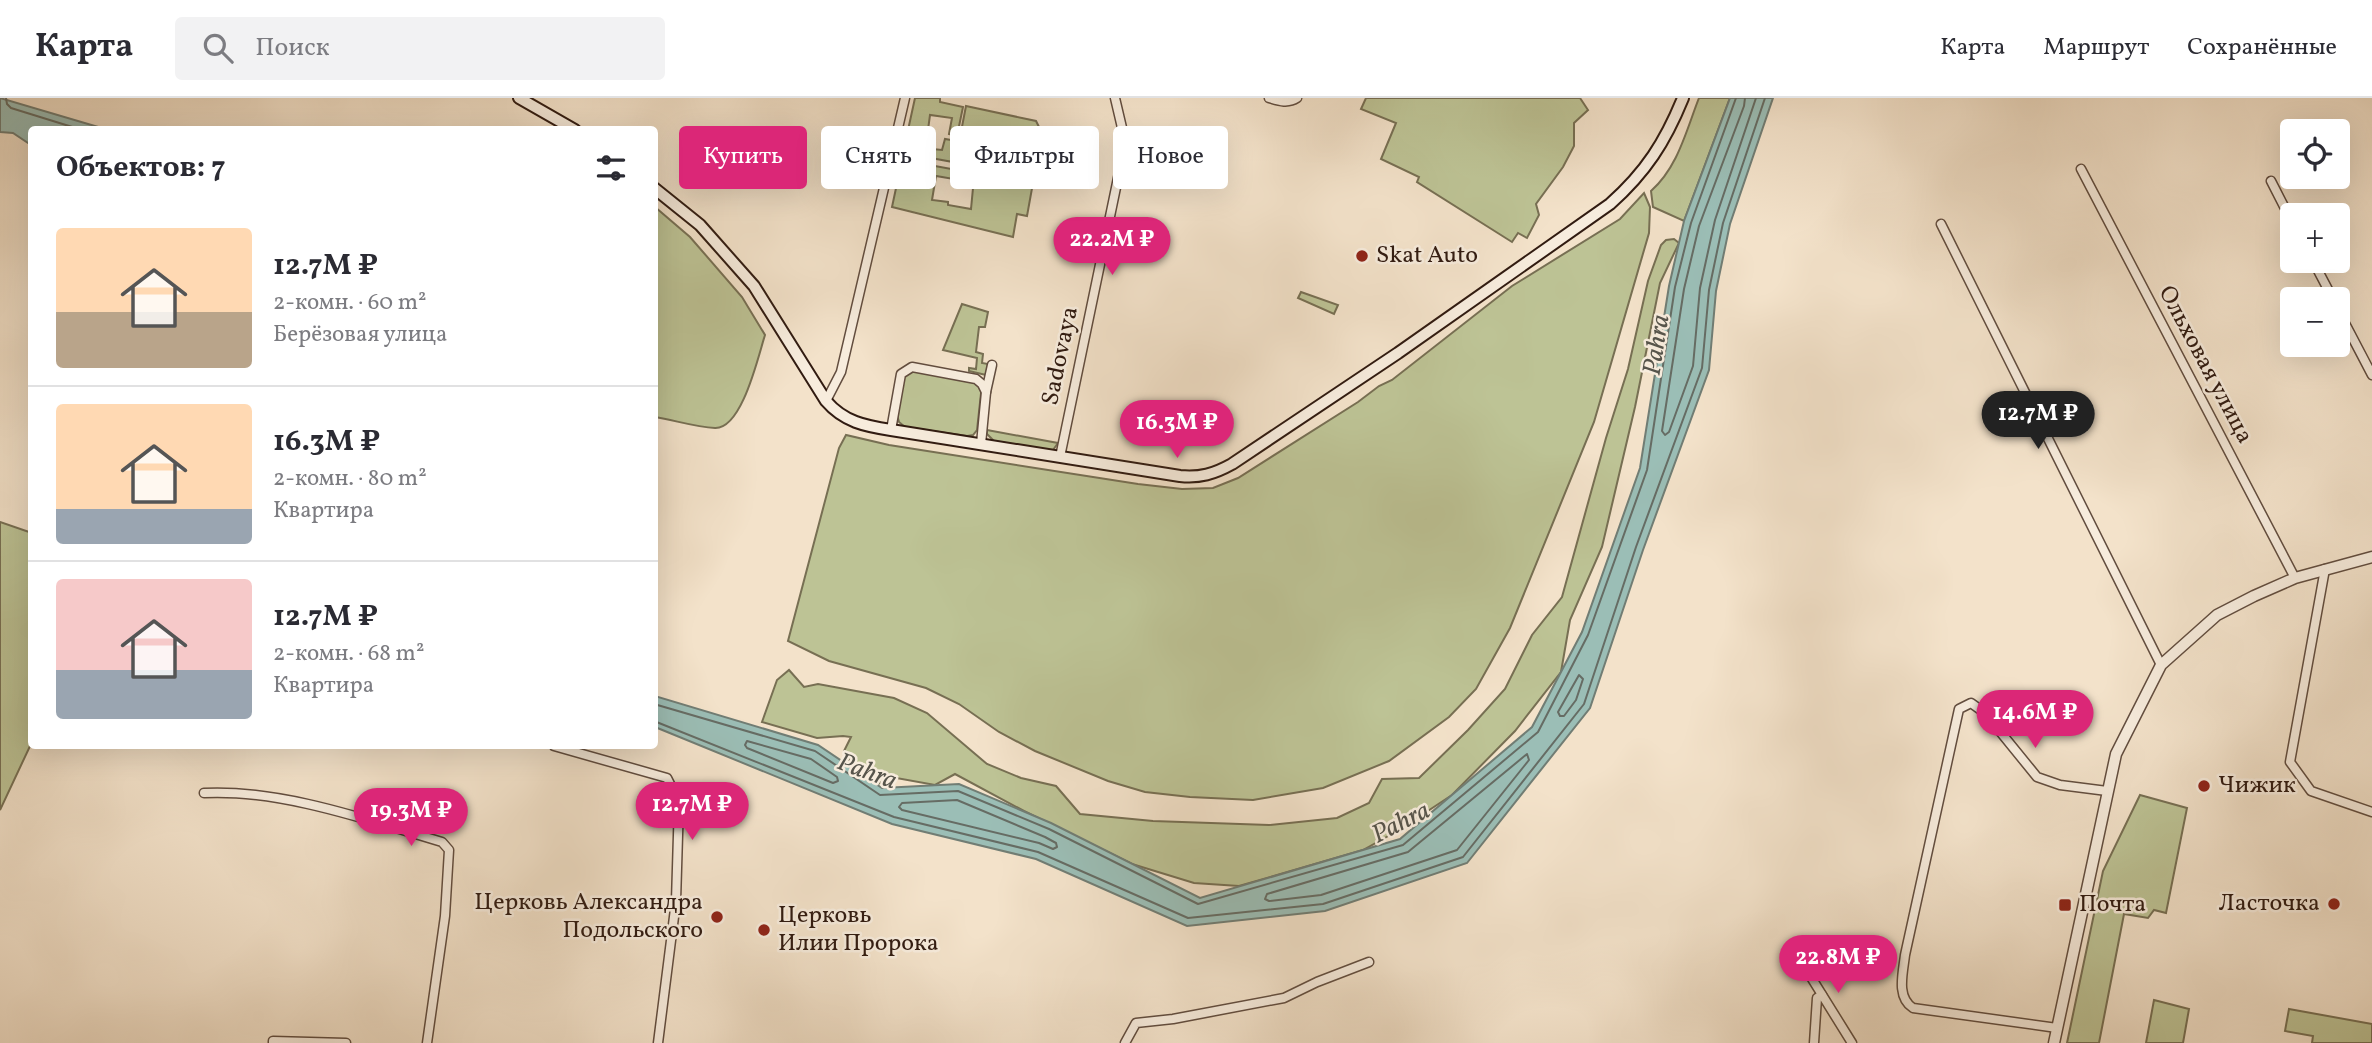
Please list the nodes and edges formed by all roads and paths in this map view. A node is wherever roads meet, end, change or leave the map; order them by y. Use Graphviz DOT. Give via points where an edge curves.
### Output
graph roads {
  1 [pos="519,98"];
  2 [pos="905,98"];
  3 [pos="1115,98"];
  4 [pos="1269,98"];
  5 [pos="1297,98"];
  6 [pos="1683,98"];
  7 [pos="568,126"];
  8 [pos="2081,169"];
  9 [pos="2271,180"];
  10 [pos="658,191"];
  11 [pos="2282,203"];
  12 [pos="1941,224"];
  13 [pos="2350,333"];
  14 [pos="992,365"];
  15 [pos="2372,375"];
  16 [pos="986,392"];
  17 [pos="826,401"];
  18 [pos="891,430"];
  19 [pos="981,444"];
  20 [pos="1059,457"];
  21 [pos="2372,557"];
  22 [pos="2325,569"];
  23 [pos="2295,578"];
  24 [pos="2161,665"];
  25 [pos="565,749"];
  26 [pos="2107,790"];
  27 [pos="204,793"];
  28 [pos="2372,812"];
  29 [pos="1801,961"];
  30 [pos="1370,962"];
  31 [pos="1822,995"];
  32 [pos="2057,1028"];
  33 [pos="273,1043"];
  34 [pos="346,1043"];
  35 [pos="427,1043"];
  36 [pos="658,1043"];
  37 [pos="1125,1043"];
  38 [pos="1814,1043"];
  39 [pos="1852,1043"];
  40 [pos="2054,1043"];
  1 -- 7 [label="main road"];
  2 -- 17 [label="street" via="841,372"];
  3 -- 20 [label="street, Sadovaya" via="1124,149"];
  4 -- 5 [label="street" via="1282,102"];
  6 -- 20 [label="main road" via="1653,158 1610,204 1232,464 1216,473 1191,477"];
  8 -- 23 [label="street, Ольховая улица"];
  9 -- 11 [label="street"];
  10 -- 17 [label="main road" via="700,225 754,286"];
  12 -- 24 [label="street"];
  13 -- 15 [label="street"];
  14 -- 16 [label="street"];
  16 -- 18 [label="street" via="976,379 912,368 901,374"];
  16 -- 19 [label="street"];
  17 -- 18 [label="main road" via="860,425"];
  18 -- 19 [label="main road"];
  19 -- 20 [label="main road"];
  21 -- 22 [label="street"];
  22 -- 23 [label="street"];
  22 -- 28 [label="street" via="2290,762 2311,791"];
  23 -- 24 [label="street" via="2217,615"];
  24 -- 26 [label="street" via="2120,745"];
  25 -- 36 [label="street" via="667,778 678,802 676,901"];
  26 -- 32 [label="street"];
  26 -- 32 [label="street" via="2060,785 2037,777 1985,713 1971,703 1959,709 1905,955 1903,996 1913,1008"];
  27 -- 35 [label="street" via="233,791 329,809 442,842 449,850 445,916"];
  29 -- 31 [label="street"];
  30 -- 37 [label="street" via="1284,998 1136,1023"];
  31 -- 38 [label="street" via="1817,998"];
  31 -- 39 [label="street"];
  32 -- 40 [label="street"];
  33 -- 34 [label="street"];
}
